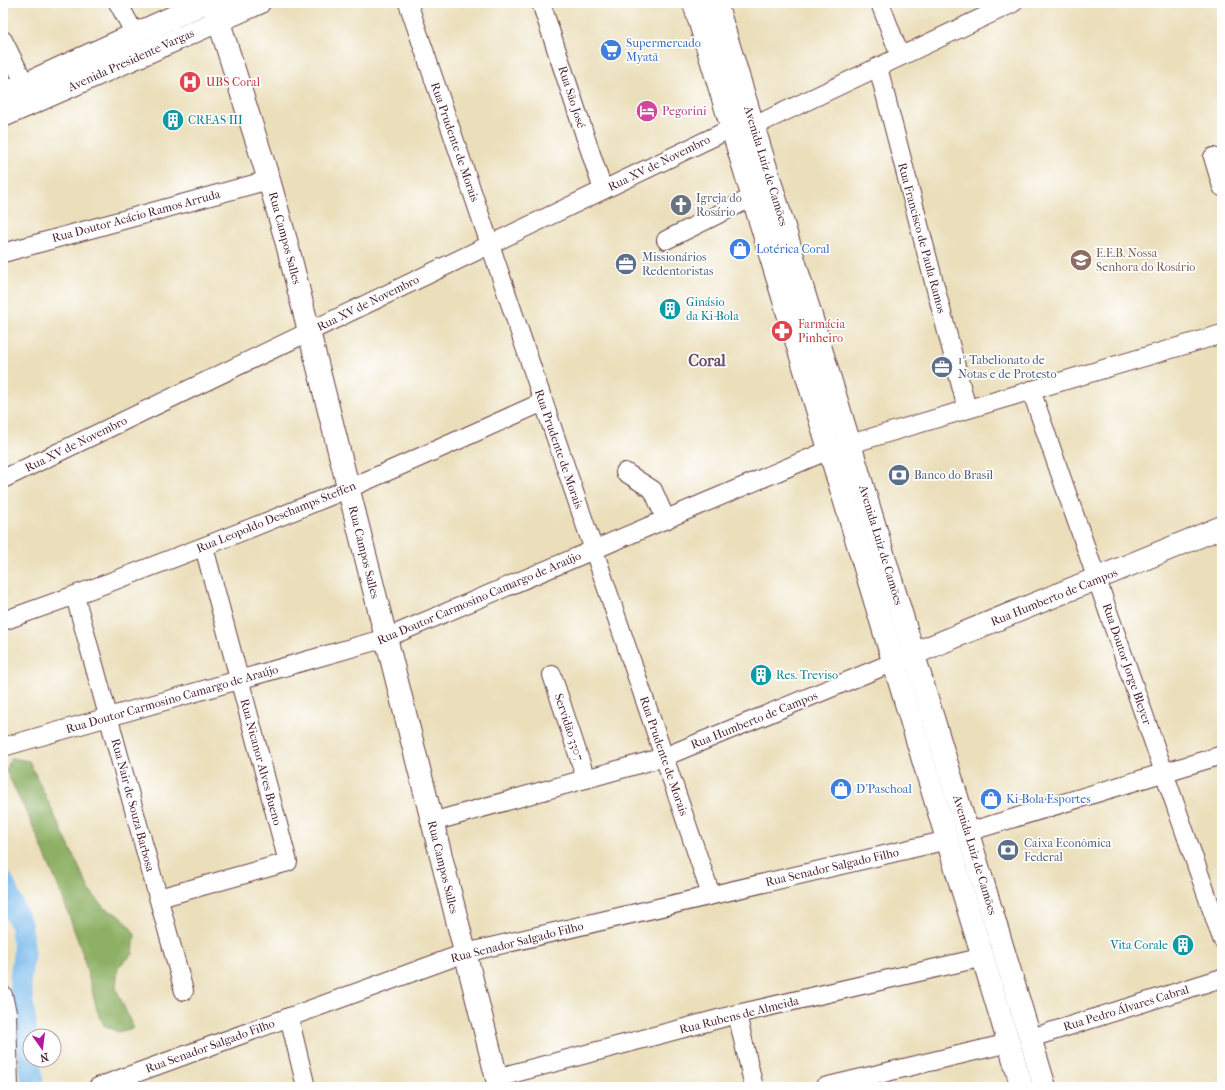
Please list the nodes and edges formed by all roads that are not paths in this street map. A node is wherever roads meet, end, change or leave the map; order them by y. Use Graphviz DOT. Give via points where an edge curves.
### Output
graph roads {
  1 [pos="118,3"];
  2 [pos="204,3"];
  3 [pos="259,3"];
  4 [pos="408,3"];
  5 [pos="541,3"];
  6 [pos="694,3"];
  7 [pos="716,3"];
  8 [pos="880,3"];
  9 [pos="1013,3"];
  10 [pos="215,12"];
  11 [pos="135,34"];
  12 [pos="3,40"];
  13 [pos="900,56"];
  14 [pos="878,67"];
  15 [pos="25,84"];
  16 [pos="3,94"];
  17 [pos="3,116"];
  18 [pos="754,126"];
  19 [pos="732,128"];
  20 [pos="1213,157"];
  21 [pos="269,180"];
  22 [pos="1222,187"];
  23 [pos="603,190"];
  24 [pos="753,197"];
  25 [pos="666,240"];
  26 [pos="490,245"];
  27 [pos="3,253"];
  28 [pos="309,332"];
  29 [pos="1222,334"];
  30 [pos="1031,390"];
  31 [pos="544,402"];
  32 [pos="967,409"];
  33 [pos="850,444"];
  34 [pos="830,450"];
  35 [pos="625,472"];
  36 [pos="3,479"];
  37 [pos="348,488"];
  38 [pos="666,520"];
  39 [pos="1222,527"];
  40 [pos="204,547"];
  41 [pos="594,550"];
  42 [pos="1097,579"];
  43 [pos="75,596"];
  44 [pos="3,621"];
  45 [pos="386,638"];
  46 [pos="914,654"];
  47 [pos="894,662"];
  48 [pos="552,675"];
  49 [pos="239,680"];
  50 [pos="109,717"];
  51 [pos="3,747"];
  52 [pos="1222,755"];
  53 [pos="664,757"];
  54 [pos="1164,772"];
  55 [pos="586,779"];
  56 [pos="432,822"];
  57 [pos="968,832"];
  58 [pos="948,840"];
  59 [pos="711,895"];
  60 [pos="158,898"];
  61 [pos="1222,938"];
  62 [pos="465,953"];
  63 [pos="984,958"];
  64 [pos="1222,978"];
  65 [pos="184,991"];
  66 [pos="3,995"];
  67 [pos="737,1014"];
  68 [pos="289,1017"];
  69 [pos="1030,1038"];
  70 [pos="1009,1043"];
  71 [pos="498,1082"];
  72 [pos="101,1086"];
  73 [pos="9,1087"];
  74 [pos="306,1087"];
  75 [pos="754,1087"];
  76 [pos="824,1087"];
  77 [pos="1022,1087"];
  78 [pos="1045,1087"];
  1 -- 11 [label="street"];
  2 -- 11 [label="main road, Avenida Presidente Vargas"];
  3 -- 10 [label="main road, Avenida Presidente Vargas"];
  4 -- 26 [label="street, Rua Prudente de Morais"];
  5 -- 23 [label="street, Rua São José"];
  6 -- 19 [label="main road, Avenida Luiz de Camões"];
  7 -- 18 [label="main road, Avenida Luiz de Camões"];
  8 -- 13 [label="street"];
  9 -- 13 [label="street"];
  10 -- 17 [label="main road, Avenida Presidente Vargas"];
  10 -- 21 [label="main road, Rua Campos Salles"];
  11 -- 15 [label="main road, Avenida Presidente Vargas"];
  12 -- 15 [label="street"];
  13 -- 14 [label="street"];
  14 -- 18 [label="street"];
  14 -- 32 [label="street, Rua Francisco de Paula Ramos"];
  15 -- 16 [label="main road, Avenida Presidente Vargas"];
  18 -- 33 [label="main road, Avenida Luiz de Camões"];
  19 -- 23 [label="street, Rua XV de Novembro"];
  19 -- 24 [label="main road, Avenida Luiz de Camões"];
  20 -- 22 [label="street"];
  21 -- 27 [label="street, Rua Doutor Acácio Ramos Arruda"];
  21 -- 28 [label="main road, Rua Campos Salles"];
  23 -- 26 [label="street, Rua XV de Novembro"];
  24 -- 25 [label="street"];
  24 -- 34 [label="main road, Avenida Luiz de Camões"];
  26 -- 28 [label="street, Rua XV de Novembro"];
  26 -- 31 [label="street, Rua Prudente de Morais"];
  28 -- 36 [label="street, Rua XV de Novembro"];
  28 -- 37 [label="main road, Rua Campos Salles"];
  29 -- 30 [label="street"];
  30 -- 32 [label="street"];
  30 -- 42 [label="street, Rua Doutor Jorge Bleyer"];
  31 -- 37 [label="street, Rua Leopoldo Deschamps Steffen"];
  31 -- 41 [label="street, Rua Prudente de Morais"];
  32 -- 33 [label="street"];
  33 -- 46 [label="main road, Avenida Luiz de Camões"];
  34 -- 38 [label="street, Rua Doutor Carmosino Camargo de Araújo"];
  34 -- 47 [label="main road, Avenida Luiz de Camões"];
  35 -- 38 [label="street" via="653,490"];
  37 -- 40 [label="street, Rua Leopoldo Deschamps Steffen"];
  37 -- 45 [label="main road, Rua Campos Salles"];
  38 -- 41 [label="street, Rua Doutor Carmosino Camargo de Araújo"];
  39 -- 42 [label="main road, Rua Humberto de Campos"];
  40 -- 43 [label="street, Rua Leopoldo Deschamps Steffen"];
  40 -- 49 [label="street, Rua Nicanor Alves Bueno"];
  41 -- 45 [label="street, Rua Doutor Carmosino Camargo de Araújo"];
  41 -- 53 [label="street, Rua Prudente de Morais"];
  42 -- 46 [label="main road, Rua Humberto de Campos"];
  42 -- 54 [label="street, Rua Doutor Jorge Bleyer"];
  43 -- 44 [label="street, Rua Leopoldo Deschamps Steffen"];
  43 -- 50 [label="street, Rua Nair de Souza Barbosa"];
  45 -- 49 [label="street, Rua Doutor Carmosino Camargo de Araújo"];
  45 -- 56 [label="main road, Rua Campos Salles"];
  46 -- 47 [label="main road, Rua Humberto de Campos"];
  46 -- 57 [label="main road, Avenida Luiz de Camões"];
  47 -- 53 [label="street, Rua Humberto de Campos"];
  47 -- 58 [label="main road, Avenida Luiz de Camões"];
  48 -- 55 [label="street, Servidão 3307"];
  49 -- 50 [label="street, Rua Doutor Carmosino Camargo de Araújo"];
  49 -- 60 [label="street, Rua Nicanor Alves Bueno" via="288,862"];
  50 -- 51 [label="street, Rua Doutor Carmosino Camargo de Araújo"];
  50 -- 60 [label="street, Rua Nair de Souza Barbosa"];
  52 -- 54 [label="street"];
  53 -- 55 [label="street, Rua Humberto de Campos"];
  53 -- 59 [label="street, Rua Prudente de Morais"];
  54 -- 57 [label="street"];
  54 -- 61 [label="street, Rua Doutor Jorge Bleyer"];
  55 -- 56 [label="street, Rua Humberto de Campos"];
  56 -- 62 [label="main road, Rua Campos Salles"];
  57 -- 69 [label="main road, Avenida Luiz de Camões"];
  58 -- 59 [label="street, Rua Senador Salgado Filho"];
  58 -- 63 [label="main road, Avenida Luiz de Camões"];
  59 -- 62 [label="street, Rua Senador Salgado Filho"];
  60 -- 65 [label="street, Rua Nair de Souza Barbosa"];
  62 -- 68 [label="street, Rua Senador Salgado Filho"];
  62 -- 71 [label="main road, Rua Campos Salles"];
  63 -- 67 [label="street, Rua Rubens de Almeida"];
  63 -- 70 [label="main road, Avenida Luiz de Camões"];
  64 -- 69 [label="street, Rua Pedro Álvares Cabral"];
  66 -- 73 [label="street" via="7,1013"];
  67 -- 71 [label="street, Rua Rubens de Almeida"];
  67 -- 75 [label="street"];
  68 -- 72 [label="street, Rua Senador Salgado Filho"];
  68 -- 74 [label="street"];
  69 -- 78 [label="main road, Avenida Luiz de Camões"];
  70 -- 76 [label="street"];
  70 -- 77 [label="main road, Avenida Luiz de Camões"];
}
